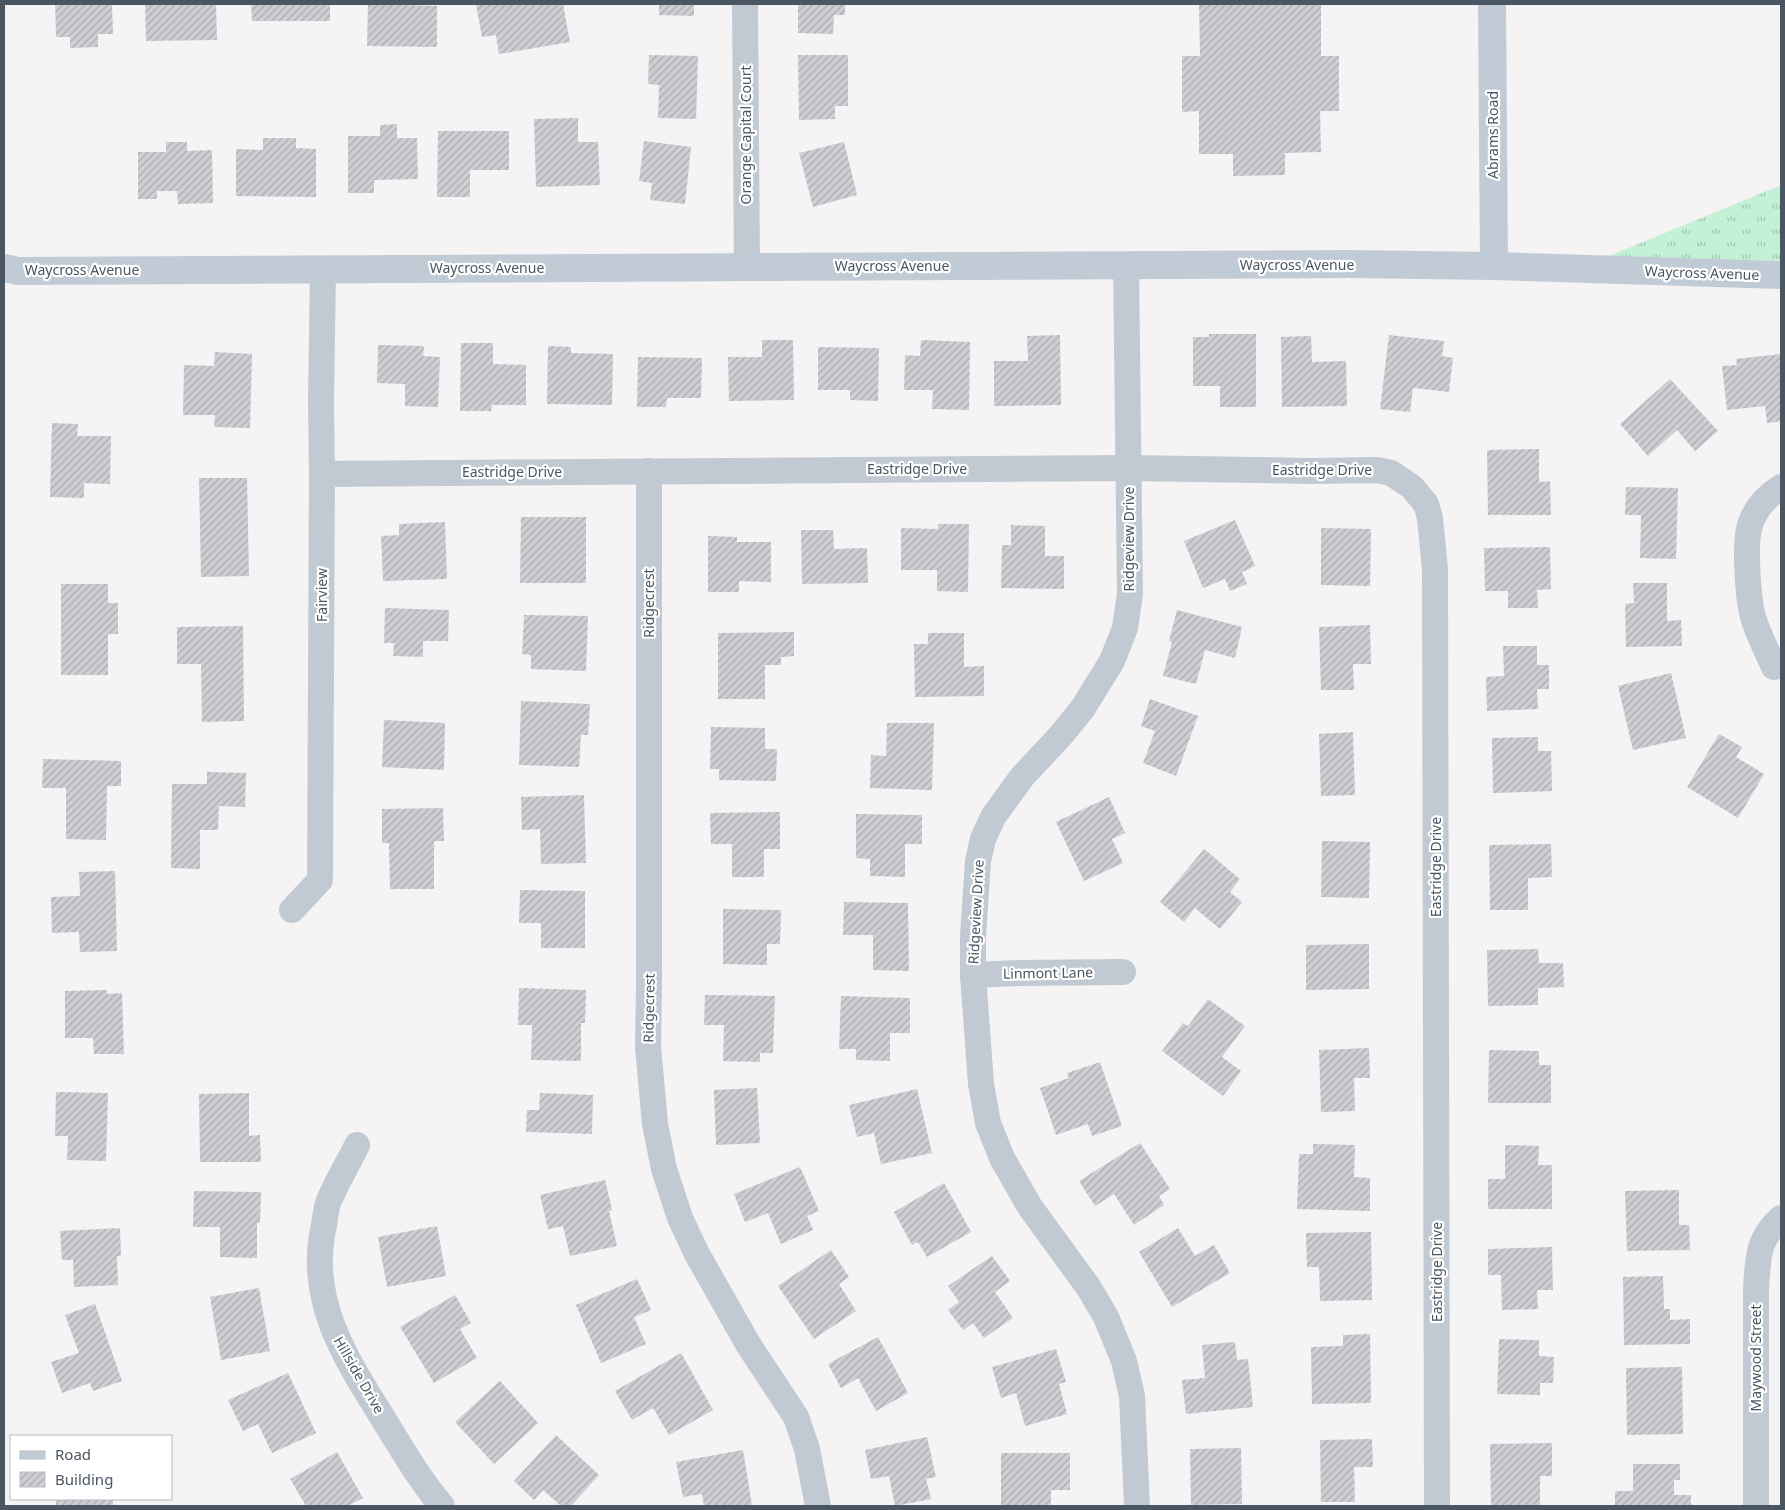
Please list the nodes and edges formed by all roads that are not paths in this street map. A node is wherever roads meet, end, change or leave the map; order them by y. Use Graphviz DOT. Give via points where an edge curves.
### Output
graph roads {
  1 [pos="745,4"];
  2 [pos="1492,4"];
  3 [pos="1126,265"];
  4 [pos="1494,266"];
  5 [pos="747,267"];
  6 [pos="323,269"];
  7 [pos="4,270"];
  8 [pos="1781,275"];
  9 [pos="1129,468"];
  10 [pos="649,471"];
  11 [pos="322,474"];
  12 [pos="1781,487"];
  13 [pos="1774,667"];
  14 [pos="292,910"];
  15 [pos="1123,972"];
  16 [pos="973,975"];
  17 [pos="357,1145"];
  18 [pos="1781,1218"];
  19 [pos="442,1506"];
  20 [pos="818,1506"];
  21 [pos="1137,1506"];
  22 [pos="1437,1506"];
  23 [pos="1756,1506"];
  1 -- 5 [label="street, Orange Capital Court"];
  2 -- 4 [label="street, Abrams Road"];
  3 -- 4 [label="street, Waycross Avenue"];
  3 -- 5 [label="street, Waycross Avenue"];
  3 -- 9 [label="street, Ridgeview Drive"];
  4 -- 8 [label="street, Waycross Avenue"];
  5 -- 6 [label="street, Waycross Avenue"];
  6 -- 7 [label="street, Waycross Avenue"];
  6 -- 11 [label="street, Fairview"];
  9 -- 10 [label="street, Eastridge Drive"];
  9 -- 16 [label="street, Ridgeview Drive" via="1130,594 1125,628 1112,661 1083,708 1022,777 993,817 983,838 978,861"];
  9 -- 22 [label="street, Eastridge Drive" via="1377,470 1391,473 1412,487 1426,504 1435,570"];
  10 -- 11 [label="street, Eastridge Drive"];
  10 -- 20 [label="street, Ridgecrest" via="648,1047 655,1124 664,1169 697,1254 748,1344 796,1417 807,1449"];
  11 -- 14 [label="street, Fairview" via="320,880"];
  12 -- 13 [label="street" via="1758,508 1749,526 1748,547 1748,592 1753,618"];
  15 -- 16 [label="street, Linmont Lane"];
  16 -- 21 [label="street, Ridgeview Drive" via="981,1084 988,1123 1002,1158 1030,1207 1106,1317 1124,1361 1132,1396"];
  17 -- 19 [label="street, Hillside Drive" via="328,1204 320,1242 320,1273 326,1306 336,1338 352,1368"];
  18 -- 23 [label="street, Maywood Street" via="1764,1237 1758,1259"];
}
